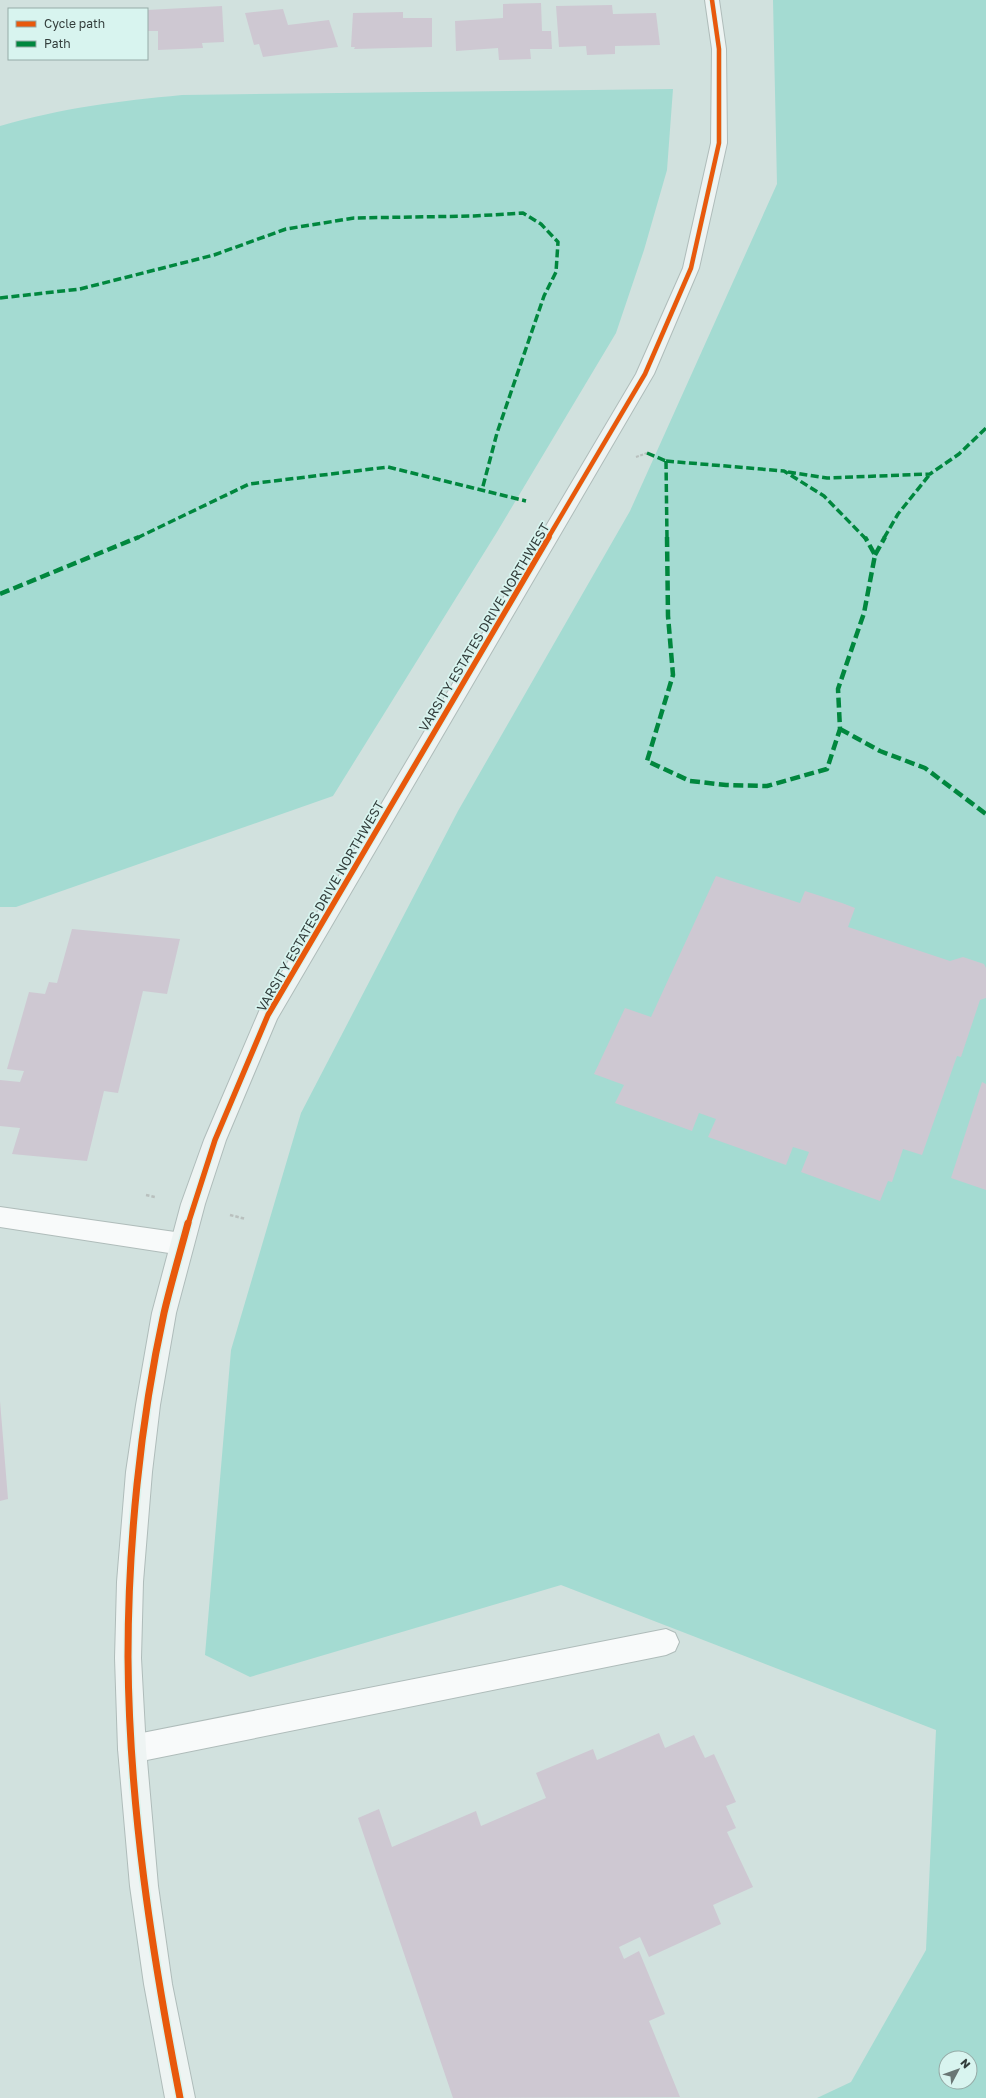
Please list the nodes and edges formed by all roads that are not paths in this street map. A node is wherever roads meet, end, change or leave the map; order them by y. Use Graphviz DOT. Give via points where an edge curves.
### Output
graph roads {
  1 [pos="712,0"];
  2 [pos="0,1216"];
  3 [pos="182,1244"];
  4 [pos="666,1642"];
  5 [pos="132,1749"];
  6 [pos="180,2098"];
  1 -- 3 [label="street, VARSITY ESTATES DRIVE NORTHWEST" via="719,49 719,143 691,268 645,374 268,1015 215,1140"];
  2 -- 3 [label="lane"];
  3 -- 5 [label="street, VARSITY ESTATES DRIVE NORTHWEST" via="164,1313 139,1472 130,1582 128,1658"];
  4 -- 5 [label="lane"];
  5 -- 6 [label="street, VARSITY ESTATES DRIVE NORTHWEST" via="146,1894 158,1984"];
}
